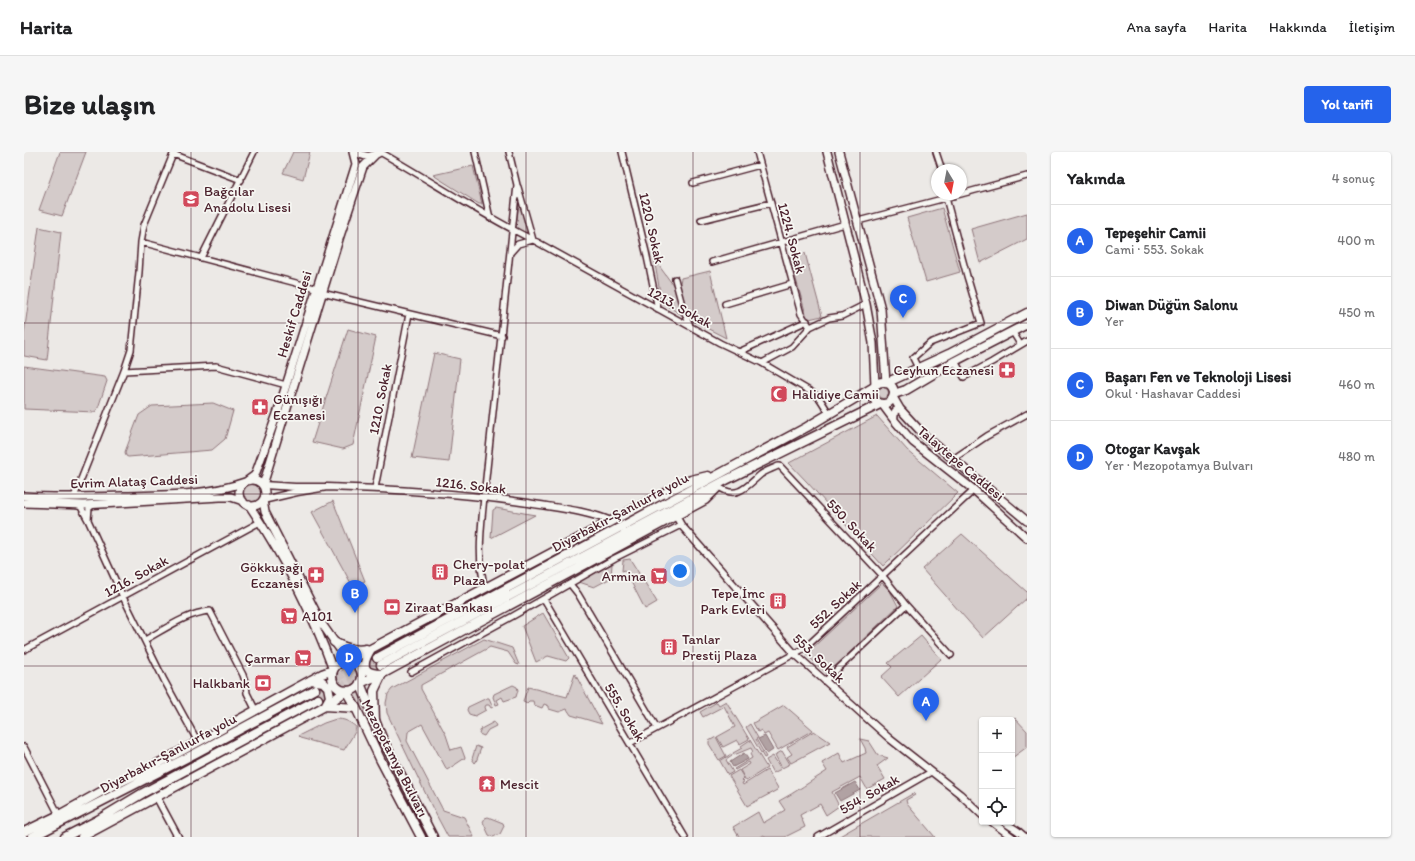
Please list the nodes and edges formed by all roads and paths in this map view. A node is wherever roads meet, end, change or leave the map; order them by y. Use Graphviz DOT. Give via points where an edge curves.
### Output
graph roads {
  1 [pos="254,152"];
  2 [pos="353,152"];
  3 [pos="357,152"];
  4 [pos="475,152"];
  5 [pos="509,152"];
  6 [pos="622,152"];
  7 [pos="756,152"];
  8 [pos="827,152"];
  9 [pos="839,152"];
  10 [pos="936,152"];
  11 [pos="174,153"];
  12 [pos="378,153"];
  13 [pos="940,164"];
  14 [pos="760,165"];
  15 [pos="1027,176"];
  16 [pos="241,180"];
  17 [pos="693,183"];
  18 [pos="517,185"];
  19 [pos="967,192"];
  20 [pos="934,200"];
  21 [pos="949,200"];
  22 [pos="771,203"];
  23 [pos="490,218"];
  24 [pos="701,220"];
  25 [pos="858,221"];
  26 [pos="846,224"];
  27 [pos="512,230"];
  28 [pos="532,240"];
  29 [pos="140,242"];
  30 [pos="781,242"];
  31 [pos="509,254"];
  32 [pos="201,258"];
  33 [pos="712,262"];
  34 [pos="675,279"];
  35 [pos="792,284"];
  36 [pos="315,288"];
  37 [pos="322,293"];
  38 [pos="725,304"];
  39 [pos="866,304"];
  40 [pos="658,309"];
  41 [pos="1027,313"];
  42 [pos="409,314"];
  43 [pos="807,321"];
  44 [pos="1027,324"];
  45 [pos="690,326"];
  46 [pos="810,327"];
  47 [pos="1012,331"];
  48 [pos="502,336"];
  49 [pos="1027,341"];
  50 [pos="1020,344"];
  51 [pos="739,352"];
  52 [pos="955,361"];
  53 [pos="762,363"];
  54 [pos="918,368"];
  55 [pos="124,371"];
  56 [pos="886,383"];
  57 [pos="286,384"];
  58 [pos="875,386"];
  59 [pos="893,395"];
  60 [pos="881,404"];
  61 [pos="903,412"];
  62 [pos="829,413"];
  63 [pos="1027,414"];
  64 [pos="894,420"];
  65 [pos="954,459"];
  66 [pos="718,474"];
  67 [pos="726,480"];
  68 [pos="246,482"];
  69 [pos="263,485"];
  70 [pos="327,486"];
  71 [pos="719,487"];
  72 [pos="375,488"];
  73 [pos="974,490"];
  74 [pos="24,496"];
  75 [pos="484,497"];
  76 [pos="262,500"];
  77 [pos="74,501"];
  78 [pos="24,503"];
  79 [pos="246,503"];
  80 [pos="94,504"];
  81 [pos="676,516"];
  82 [pos="1026,519"];
  83 [pos="88,520"];
  84 [pos="611,521"];
  85 [pos="260,522"];
  86 [pos="681,525"];
  87 [pos="1027,538"];
  88 [pos="882,576"];
  89 [pos="570,584"];
  90 [pos="485,589"];
  91 [pos="123,597"];
  92 [pos="544,599"];
  93 [pos="906,605"];
  94 [pos="145,640"];
  95 [pos="334,642"];
  96 [pos="371,649"];
  97 [pos="24,650"];
  98 [pos="795,654"];
  99 [pos="951,655"];
  100 [pos="348,662"];
  101 [pos="380,666"];
  102 [pos="333,670"];
  103 [pos="411,672"];
  104 [pos="311,680"];
  105 [pos="825,681"];
  106 [pos="360,683"];
  107 [pos="315,689"];
  108 [pos="346,691"];
  109 [pos="318,699"];
  110 [pos="325,706"];
  111 [pos="356,708"];
  112 [pos="256,711"];
  113 [pos="375,722"];
  114 [pos="657,728"];
  115 [pos="198,742"];
  116 [pos="630,743"];
  117 [pos="24,747"];
  118 [pos="931,772"];
  119 [pos="152,776"];
  120 [pos="156,796"];
  121 [pos="964,798"];
  122 [pos="81,803"];
  123 [pos="979,808"];
  124 [pos="979,812"];
  125 [pos="59,815"];
  126 [pos="996,825"];
  127 [pos="1009,825"];
  128 [pos="1018,830"];
  129 [pos="24,832"];
  130 [pos="1027,833"];
  131 [pos="80,834"];
  132 [pos="1010,836"];
  133 [pos="32,837"];
  134 [pos="65,837"];
  135 [pos="69,837"];
  136 [pos="178,837"];
  137 [pos="420,837"];
  138 [pos="433,837"];
  139 [pos="685,837"];
  140 [pos="818,837"];
  141 [pos="1025,837"];
  1 -- 16 [label="street"];
  2 -- 36 [label="main road, Heskif Caddesi" via="356,164"];
  3 -- 12 [label="main road" via="363,156"];
  4 -- 23 [label="street"];
  5 -- 18 [label="street"];
  6 -- 40 [label="street, 1220. Sokak"];
  7 -- 14 [label="street, 1224. Sokak"];
  8 -- 26 [label="main road"];
  9 -- 25 [label="main road"];
  10 -- 13 [label="street"];
  11 -- 16 [label="street"];
  11 -- 29 [label="street" via="144,225"];
  12 -- 23 [label="street, 1213. Sokak"];
  12 -- 37 [label="main road" via="364,167"];
  14 -- 17 [label="street"];
  14 -- 22 [label="street, 1224. Sokak"];
  15 -- 19 [label="street"];
  16 -- 32 [label="street"];
  18 -- 27 [label="street"];
  18 -- 28 [label="street"];
  20 -- 25 [label="street"];
  21 -- 54 [label="street" via="966,276 981,323 930,343 913,358"];
  22 -- 24 [label="street"];
  22 -- 30 [label="street, 1224. Sokak"];
  23 -- 27 [label="street, 1213. Sokak"];
  25 -- 56 [label="main road" via="881,309"];
  26 -- 30 [label="street"];
  26 -- 39 [label="main road"];
  27 -- 28 [label="street, 1213. Sokak"];
  27 -- 31 [label="street"];
  28 -- 31 [label="street" via="518,244"];
  28 -- 40 [label="street, 1213. Sokak"];
  29 -- 32 [label="street"];
  29 -- 55 [label="street" via="131,350"];
  30 -- 33 [label="street"];
  30 -- 35 [label="street, 1224. Sokak"];
  31 -- 48 [label="street"];
  32 -- 36 [label="street"];
  34 -- 45 [label="street"];
  35 -- 38 [label="street"];
  35 -- 43 [label="street, 1224. Sokak" via="801,314"];
  36 -- 57 [label="main road, Heskif Caddesi"];
  37 -- 42 [label="street"];
  37 -- 69 [label="main road"];
  39 -- 46 [label="street"];
  39 -- 58 [label="main road" via="873,342"];
  40 -- 45 [label="street, 1213. Sokak"];
  41 -- 54 [label="main road"];
  42 -- 48 [label="street"];
  42 -- 72 [label="street, 1210. Sokak"];
  43 -- 46 [label="street, 1224. Sokak"];
  43 -- 51 [label="street"];
  44 -- 47 [label="main road"];
  45 -- 51 [label="street, 1213. Sokak"];
  46 -- 53 [label="street" via="792,347"];
  47 -- 50 [label="street"];
  47 -- 52 [label="main road"];
  48 -- 75 [label="street"];
  49 -- 50 [label="street"];
  50 -- 52 [label="street" via="964,377"];
  51 -- 53 [label="street, 1213. Sokak"];
  52 -- 59 [label="main road"];
  53 -- 62 [label="street, 1213. Sokak" via="813,393"];
  54 -- 56 [label="main road"];
  55 -- 57 [label="street" via="216,366"];
  55 -- 77 [label="street"];
  56 -- 58 [label="main road"];
  56 -- 59 [label="main road" via="892,387"];
  57 -- 68 [label="main road, Heskif Caddesi" via="255,475"];
  58 -- 60 [label="main road" via="872,397"];
  58 -- 62 [label="main road, Diyarbakır-Şanlıurfa yolu"];
  59 -- 60 [label="main road" via="889,402"];
  59 -- 61 [label="main road"];
  60 -- 64 [label="main road, Talaytepe Caddesi"];
  60 -- 67 [label="main road, Diyarbakır-Şanlıurfa yolu"];
  61 -- 64 [label="street" via="896,410"];
  61 -- 65 [label="main road" via="924,435"];
  62 -- 66 [label="main road, Diyarbakır-Şanlıurfa yolu"];
  63 -- 65 [label="street" via="987,436"];
  64 -- 73 [label="main road, Talaytepe Caddesi" via="913,442"];
  65 -- 82 [label="main road"];
  66 -- 84 [label="main road" via="691,480"];
  66 -- 101 [label="main road, Diyarbakır-Şanlıurfa yolu"];
  67 -- 71 [label="main road"];
  67 -- 101 [label="main road, Diyarbakır-Şanlıurfa yolu"];
  68 -- 69 [label="main road" via="256,480"];
  68 -- 77 [label="main road, Evrim Alataş Caddesi" via="207,491"];
  68 -- 79 [label="main road" via="240,489"];
  69 -- 70 [label="street"];
  69 -- 76 [label="main road" via="265,493"];
  70 -- 72 [label="street, 1216. Sokak"];
  70 -- 76 [label="street"];
  71 -- 81 [label="main road" via="706,500"];
  71 -- 88 [label="street, 550. Sokak" via="725,492 738,491 748,487 762,474 780,466"];
  72 -- 75 [label="street, 1216. Sokak"];
  73 -- 87 [label="main road, Talaytepe Caddesi"];
  73 -- 88 [label="street, 552. Sokak"];
  74 -- 77 [label="main road, Evrim Alataş Caddesi"];
  75 -- 84 [label="street, 1216. Sokak" via="594,514"];
  75 -- 90 [label="street" via="480,565"];
  76 -- 79 [label="main road" via="256,505"];
  76 -- 95 [label="main road" via="265,512 322,624"];
  77 -- 78 [label="main road, Evrim Alataş Caddesi"];
  77 -- 80 [label="main road, Evrim Alataş Caddesi"];
  77 -- 83 [label="street" via="81,507"];
  79 -- 80 [label="main road, Evrim Alataş Caddesi" via="231,497 220,497"];
  79 -- 85 [label="main road"];
  80 -- 83 [label="street" via="89,508"];
  81 -- 86 [label="street, 553. Sokak"];
  81 -- 101 [label="main road"];
  83 -- 91 [label="street"];
  84 -- 90 [label="main road"];
  85 -- 91 [label="street, 1216. Sokak"];
  85 -- 102 [label="main road" via="311,617"];
  86 -- 89 [label="street"];
  86 -- 98 [label="street, 553. Sokak"];
  88 -- 93 [label="street, 550. Sokak"];
  88 -- 98 [label="street, 552. Sokak" via="805,648"];
  89 -- 92 [label="street"];
  89 -- 114 [label="street"];
  90 -- 96 [label="main road"];
  91 -- 94 [label="street"];
  91 -- 97 [label="street, 1216. Sokak"];
  92 -- 103 [label="street"];
  92 -- 116 [label="street, 555. Sokak"];
  93 -- 99 [label="street, 550. Sokak"];
  93 -- 105 [label="street"];
  94 -- 112 [label="street" via="180,621 210,611 243,675 247,693"];
  94 -- 115 [label="street"];
  95 -- 96 [label="main road" via="351,649"];
  95 -- 100 [label="main road"];
  96 -- 100 [label="main road"];
  96 -- 101 [label="main road" via="365,658 368,671 373,674"];
  98 -- 105 [label="street, 553. Sokak"];
  98 -- 114 [label="street, 552. Sokak"];
  100 -- 102 [label="main road" via="339,664"];
  100 -- 106 [label="main road" via="360,669"];
  101 -- 106 [label="main road"];
  101 -- 113 [label="main road" via="374,691"];
  102 -- 104 [label="main road"];
  102 -- 108 [label="main road" via="334,684"];
  104 -- 110 [label="main road" via="323,682 328,686 330,697"];
  104 -- 112 [label="main road"];
  105 -- 118 [label="street, 553. Sokak"];
  106 -- 108 [label="main road" via="354,689"];
  106 -- 113 [label="main road, Mezopotamya Bulvarı"];
  107 -- 119 [label="main road, Diyarbakır-Şanlıurfa yolu"];
  108 -- 110 [label="main road"];
  108 -- 111 [label="main road, Mezopotamya Bulvarı"];
  109 -- 131 [label="main road, Diyarbakır-Şanlıurfa yolu" via="142,793"];
  110 -- 111 [label="main road"];
  110 -- 120 [label="main road"];
  111 -- 137 [label="main road, Mezopotamya Bulvarı"];
  112 -- 115 [label="main road"];
  113 -- 138 [label="main road, Mezopotamya Bulvarı"];
  114 -- 116 [label="street, 552. Sokak"];
  115 -- 122 [label="main road"];
  116 -- 139 [label="street, 555. Sokak"];
  117 -- 125 [label="street"];
  118 -- 121 [label="street, 553. Sokak"];
  118 -- 140 [label="street, 554. Sokak"];
  119 -- 122 [label="main road"];
  119 -- 133 [label="main road, Diyarbakır-Şanlıurfa yolu"];
  120 -- 131 [label="main road" via="124,815"];
  120 -- 136 [label="street"];
  121 -- 123 [label="street"];
  121 -- 124 [label="street"];
  122 -- 125 [label="main road"];
  125 -- 129 [label="main road"];
  126 -- 132 [label="street"];
  127 -- 128 [label="street"];
  128 -- 130 [label="street"];
  128 -- 141 [label="street"];
  131 -- 134 [label="main road, Diyarbakır-Şanlıurfa yolu"];
  131 -- 135 [label="main road"];
}
